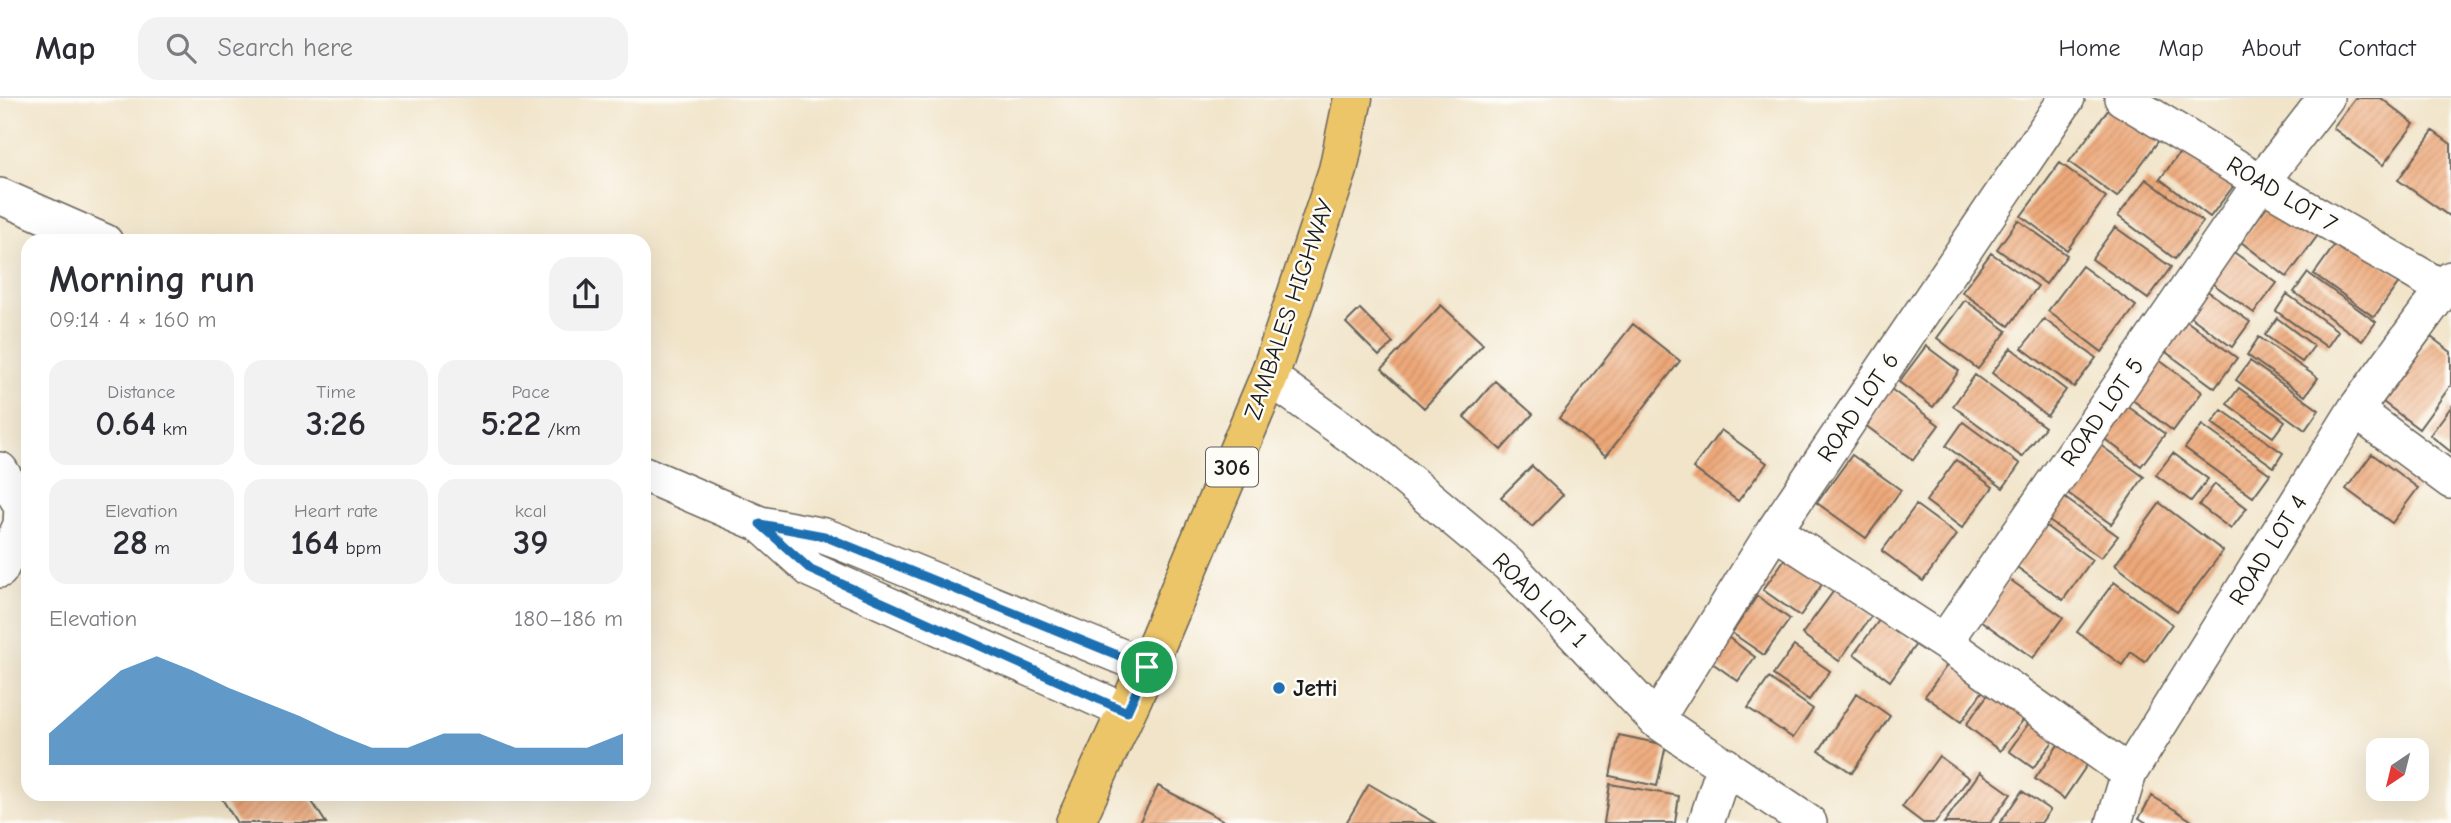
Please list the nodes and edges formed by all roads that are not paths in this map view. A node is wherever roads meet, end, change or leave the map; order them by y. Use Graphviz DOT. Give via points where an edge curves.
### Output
graph roads {
  1 [pos="1353,98"];
  2 [pos="2067,98"];
  3 [pos="2122,98"];
  4 [pos="2326,98"];
  5 [pos="2261,182"];
  6 [pos="0,196"];
  7 [pos="87,234"];
  8 [pos="2447,284"];
  9 [pos="1269,377"];
  10 [pos="2356,410"];
  11 [pos="0,470"];
  12 [pos="651,477"];
  13 [pos="2451,481"];
  14 [pos="21,504"];
  15 [pos="760,524"];
  16 [pos="21,525"];
  17 [pos="1774,531"];
  18 [pos="0,570"];
  19 [pos="1944,642"];
  20 [pos="1147,667"];
  21 [pos="1127,712"];
  22 [pos="1656,720"];
  23 [pos="1725,765"];
  24 [pos="2129,773"];
  25 [pos="1075,823"];
  26 [pos="1706,823"];
  27 [pos="1809,823"];
  28 [pos="2114,823"];
  1 -- 9 [label="main road, ZAMBALES HIGHWAY / 306" via="1338,170"];
  2 -- 17 [label="street, ROAD LOT 6"];
  3 -- 5 [label="street, ROAD LOT 7"];
  4 -- 5 [label="street, ROAD LOT 5"];
  5 -- 8 [label="street, ROAD LOT 7"];
  5 -- 19 [label="street, ROAD LOT 5"];
  6 -- 7 [label="street"];
  8 -- 10 [label="street, ROAD LOT 4"];
  9 -- 20 [label="main road, ZAMBALES HIGHWAY / 306"];
  9 -- 22 [label="street, ROAD LOT 1" via="1374,452 1508,565"];
  10 -- 13 [label="street"];
  10 -- 24 [label="street, ROAD LOT 4"];
  11 -- 14 [label="street"];
  12 -- 15 [label="street"];
  15 -- 20 [label="street" via="824,536"];
  15 -- 21 [label="street" via="811,570"];
  16 -- 18 [label="street"];
  17 -- 19 [label="street"];
  17 -- 22 [label="street, ROAD LOT 6"];
  19 -- 24 [label="street"];
  20 -- 21 [label="main road, ZAMBALES HIGHWAY / 306"];
  21 -- 25 [label="main road, ZAMBALES HIGHWAY / 306"];
  22 -- 23 [label="street, ROAD LOT 1"];
  23 -- 26 [label="street"];
  23 -- 27 [label="street, ROAD LOT 1"];
  24 -- 28 [label="street, ROAD LOT 4"];
}
